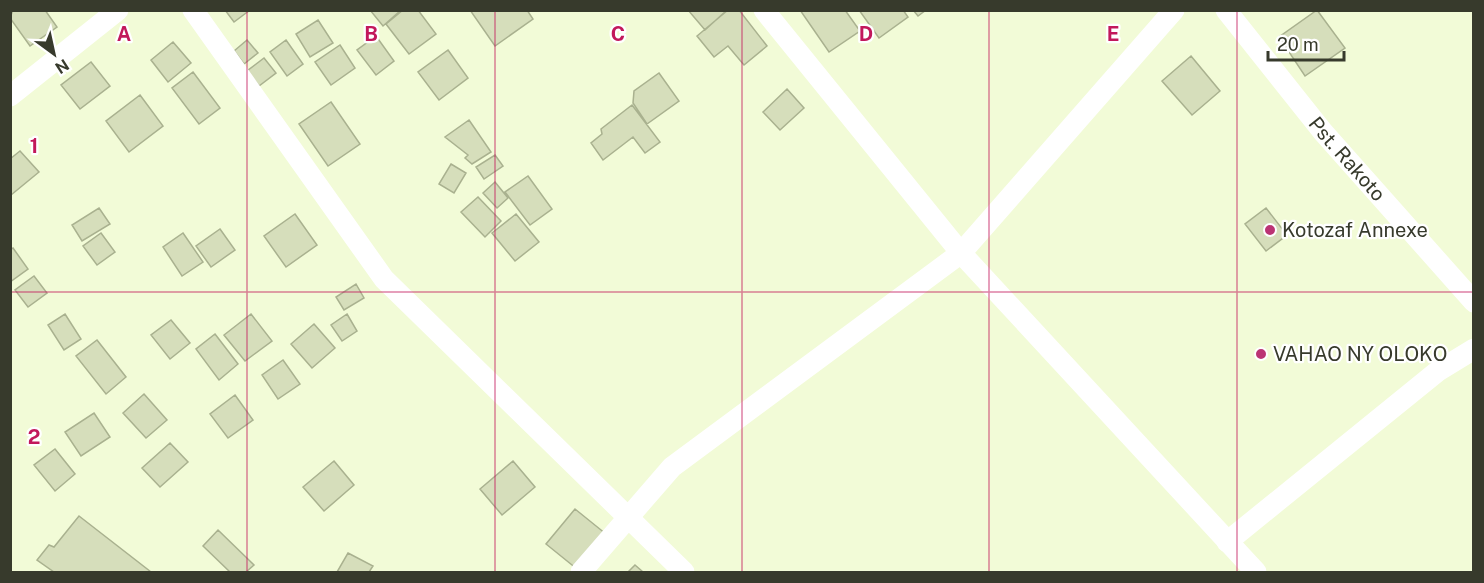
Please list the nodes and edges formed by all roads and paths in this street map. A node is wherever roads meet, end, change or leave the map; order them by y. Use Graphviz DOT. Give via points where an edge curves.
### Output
graph roads {
  1 [pos="118,10"];
  2 [pos="193,10"];
  3 [pos="764,10"];
  4 [pos="1174,10"];
  5 [pos="1226,10"];
  6 [pos="10,96"];
  7 [pos="961,253"];
  8 [pos="1473,302"];
  9 [pos="1473,349"];
  10 [pos="629,519"];
  11 [pos="1227,542"];
  12 [pos="581,573"];
  13 [pos="684,573"];
  14 [pos="1256,573"];
  1 -- 6 [label="street"];
  2 -- 10 [label="street" via="384,279"];
  3 -- 7 [label="street"];
  4 -- 7 [label="street"];
  5 -- 8 [label="street, Pst. Rakoto" via="1323,132"];
  7 -- 10 [label="street" via="672,468"];
  7 -- 11 [label="street"];
  9 -- 11 [label="street" via="1438,371"];
  10 -- 12 [label="street"];
  10 -- 13 [label="street"];
  11 -- 14 [label="street"];
}
